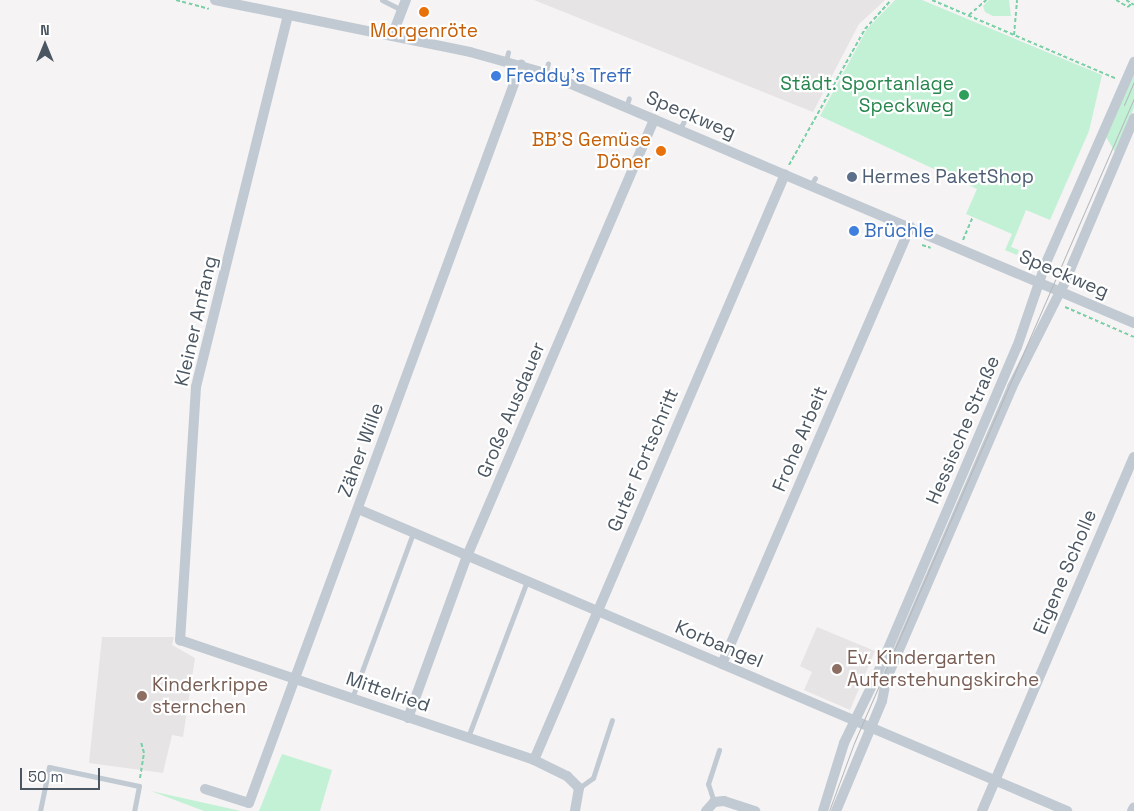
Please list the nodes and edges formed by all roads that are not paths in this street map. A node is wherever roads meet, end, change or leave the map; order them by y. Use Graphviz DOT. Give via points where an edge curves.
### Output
graph roads {
  1 [pos="382,0"];
  2 [pos="216,5"];
  3 [pos="403,5"];
  4 [pos="288,15"];
  5 [pos="392,36"];
  6 [pos="1134,62"];
  7 [pos="521,65"];
  8 [pos="654,118"];
  9 [pos="1134,118"];
  10 [pos="785,174"];
  11 [pos="908,232"];
  12 [pos="1038,283"];
  13 [pos="1060,292"];
  14 [pos="1134,324"];
  15 [pos="1134,457"];
  16 [pos="358,509"];
  17 [pos="413,533"];
  18 [pos="467,556"];
  19 [pos="527,581"];
  20 [pos="598,611"];
  21 [pos="180,640"];
  22 [pos="722,664"];
  23 [pos="295,679"];
  24 [pos="352,698"];
  25 [pos="408,718"];
  26 [pos="612,720"];
  27 [pos="854,720"];
  28 [pos="871,727"];
  29 [pos="468,738"];
  30 [pos="719,750"];
  31 [pos="534,760"];
  32 [pos="995,780"];
  33 [pos="579,788"];
  34 [pos="205,790"];
  35 [pos="714,802"];
  36 [pos="1134,807"];
  37 [pos="40,811"];
  38 [pos="134,811"];
  39 [pos="575,811"];
  40 [pos="706,811"];
  41 [pos="755,811"];
  42 [pos="823,811"];
  43 [pos="836,811"];
  44 [pos="982,811"];
  45 [pos="1067,811"];
  46 [pos="1132,811"];
  1 -- 3 [label="lane"];
  2 -- 4 [label="street, Speckweg"];
  3 -- 5 [label="street"];
  4 -- 5 [label="street, Speckweg"];
  4 -- 21 [label="street, Kleiner Anfang" via="196,387"];
  5 -- 7 [label="street, Speckweg" via="507,56"];
  6 -- 12 [label="street, Hessische Straße"];
  7 -- 8 [label="street, Speckweg" via="546,68 628,102"];
  7 -- 16 [label="street, Zäher Wille"];
  8 -- 10 [label="street, Speckweg" via="682,125"];
  8 -- 18 [label="street, Große Ausdauer"];
  9 -- 13 [label="street, Hessische Straße"];
  10 -- 11 [label="street, Speckweg" via="813,182"];
  10 -- 20 [label="street, Guter Fortschritt"];
  11 -- 12 [label="street, Speckweg" via="959,248"];
  11 -- 22 [label="street, Frohe Arbeit"];
  12 -- 13 [label="street, Speckweg"];
  12 -- 27 [label="street, Hessische Straße" via="1017,347 876,677"];
  13 -- 14 [label="street, Speckweg"];
  13 -- 28 [label="street, Hessische Straße" via="1012,387 886,680"];
  15 -- 32 [label="street, Eigene Scholle"];
  16 -- 17 [label="street, Korbangel"];
  16 -- 23 [label="street, Zäher Wille"];
  17 -- 18 [label="street, Korbangel"];
  17 -- 24 [label="lane"];
  18 -- 19 [label="street, Korbangel"];
  18 -- 25 [label="street, Große Ausdauer"];
  19 -- 20 [label="street, Korbangel"];
  19 -- 29 [label="lane"];
  20 -- 22 [label="street, Korbangel"];
  20 -- 31 [label="street, Guter Fortschritt"];
  21 -- 23 [label="street, Mittelried"];
  22 -- 27 [label="street, Korbangel"];
  23 -- 24 [label="street, Mittelried"];
  23 -- 34 [label="street, Zäher Wille" via="249,804"];
  24 -- 25 [label="street, Mittelried"];
  25 -- 29 [label="street, Mittelried"];
  26 -- 33 [label="lane" via="593,778"];
  27 -- 28 [label="street, Korbangel"];
  27 -- 42 [label="street, Hessische Straße"];
  28 -- 32 [label="street, Korbangel"];
  28 -- 43 [label="street, Hessische Straße"];
  29 -- 31 [label="street, Mittelried"];
  30 -- 35 [label="lane" via="708,784"];
  31 -- 33 [label="street, Mittelried" via="567,776"];
  32 -- 44 [label="street, Eigene Scholle"];
  32 -- 45 [label="street, Korbangel"];
  33 -- 39 [label="street"];
  35 -- 40 [label="street"];
  35 -- 41 [label="street" via="724,801"];
  36 -- 46 [label="street"];
  37 -- 38 [label="lane" via="49,768 139,786"];
}
